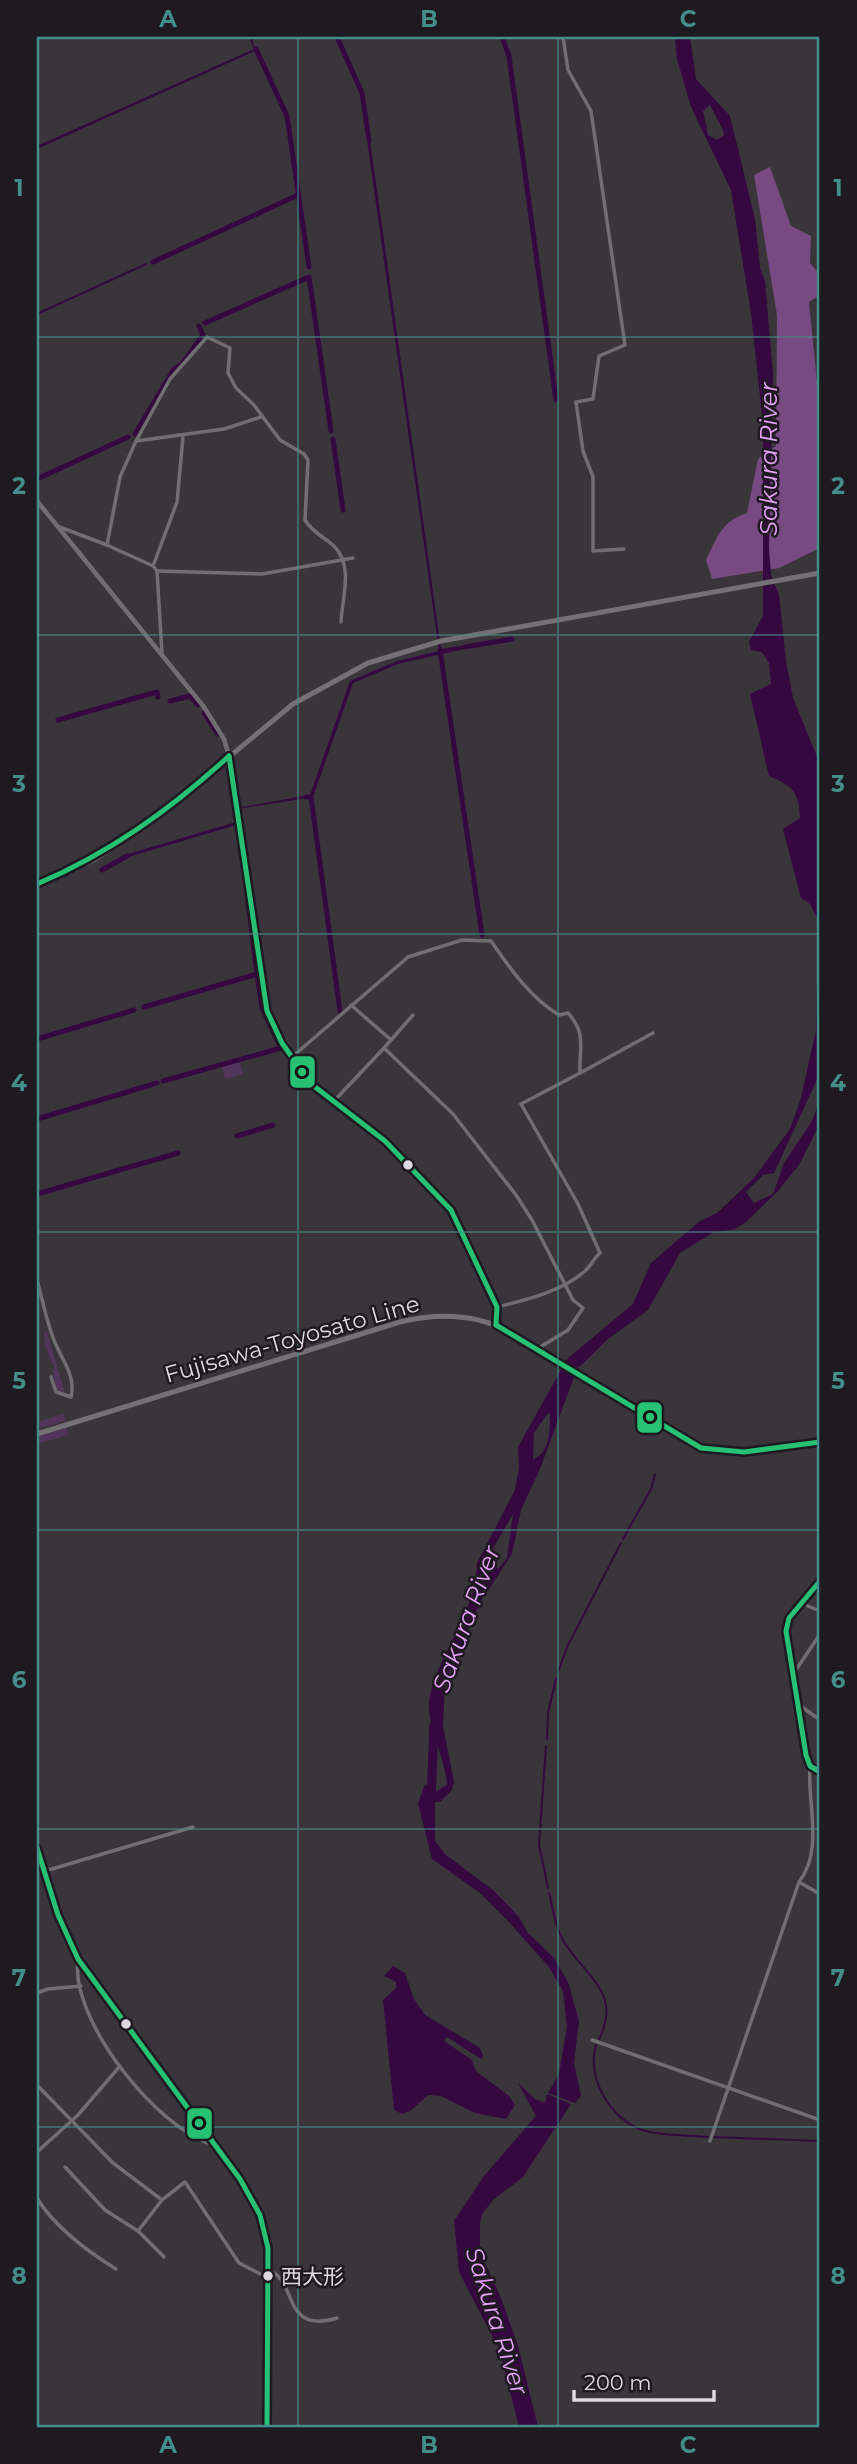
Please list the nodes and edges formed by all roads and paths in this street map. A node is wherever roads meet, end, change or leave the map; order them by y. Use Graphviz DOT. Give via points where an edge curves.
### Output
graph roads {
  1 [pos="563,37"];
  2 [pos="261,417"];
  3 [pos="183,437"];
  4 [pos="136,441"];
  5 [pos="37,501"];
  6 [pos="55,525"];
  7 [pos="107,545"];
  8 [pos="624,549"];
  9 [pos="353,558"];
  10 [pos="342,560"];
  11 [pos="153,566"];
  12 [pos="157,571"];
  13 [pos="820,573"];
  14 [pos="341,622"];
  15 [pos="162,654"];
  16 [pos="229,755"];
  17 [pos="37,884"];
  18 [pos="351,1006"];
  19 [pos="413,1015"];
  20 [pos="653,1033"];
  21 [pos="390,1040"];
  22 [pos="384,1048"];
  23 [pos="292,1058"];
  24 [pos="580,1073"];
  25 [pos="332,1102"];
  26 [pos="37,1280"];
  27 [pos="564,1284"];
  28 [pos="497,1307"];
  29 [pos="496,1325"];
  30 [pos="539,1350"];
  31 [pos="51,1377"];
  32 [pos="37,1434"];
  33 [pos="820,1442"];
  34 [pos="820,1581"];
  35 [pos="803,1604"];
  36 [pos="820,1611"];
  37 [pos="820,1634"];
  38 [pos="791,1676"];
  39 [pos="795,1702"];
  40 [pos="820,1720"];
  41 [pos="810,1766"];
  42 [pos="820,1772"];
  43 [pos="193,1827"];
  44 [pos="37,1847"];
  45 [pos="40,1870"];
  46 [pos="799,1882"];
  47 [pos="820,1894"];
  48 [pos="78,1959"];
  49 [pos="81,1986"];
  50 [pos="37,1993"];
  51 [pos="592,2040"];
  52 [pos="120,2066"];
  53 [pos="37,2085"];
  54 [pos="727,2088"];
  55 [pos="72,2120"];
  56 [pos="820,2120"];
  57 [pos="710,2141"];
  58 [pos="215,2146"];
  59 [pos="37,2152"];
  60 [pos="65,2166"];
  61 [pos="37,2198"];
  62 [pos="162,2200"];
  63 [pos="138,2231"];
  64 [pos="164,2257"];
  65 [pos="116,2269"];
  66 [pos="269,2275"];
  67 [pos="338,2318"];
  68 [pos="267,2427"];
  1 -- 8 [label="street" via="568,70 591,111 625,345 599,356 593,399 576,402 583,451 593,477 593,551"];
  2 -- 3 [label="street"];
  2 -- 4 [label="street" via="230,380 230,348 207,337 170,379"];
  2 -- 10 [label="street" via="280,440 308,460 304,520 336,548"];
  3 -- 4 [label="street"];
  3 -- 11 [label="street" via="177,502"];
  4 -- 7 [label="street" via="120,477"];
  5 -- 6 [label="street"];
  6 -- 7 [label="street"];
  6 -- 15 [label="street"];
  7 -- 11 [label="street"];
  9 -- 10 [label="street"];
  10 -- 12 [label="street" via="244,576"];
  10 -- 14 [label="street" via="346,589"];
  11 -- 12 [label="street"];
  12 -- 15 [label="street"];
  13 -- 16 [label="main road" via="437,642 368,663 307,694"];
  15 -- 16 [label="street" via="215,722"];
  16 -- 17 [label="main road" via="142,829 94,860"];
  16 -- 23 [label="street" via="264,1000"];
  18 -- 21 [label="street"];
  18 -- 23 [label="street"];
  18 -- 24 [label="street" via="408,957 462,940 491,941 520,983 551,1011 568,1013 577,1023 582,1034"];
  19 -- 21 [label="street"];
  20 -- 24 [label="street"];
  21 -- 22 [label="street"];
  22 -- 25 [label="street"];
  22 -- 27 [label="street" via="453,1114 516,1195"];
  23 -- 25 [label="street"];
  24 -- 27 [label="street" via="521,1104 578,1204 600,1253 586,1270"];
  25 -- 28 [label="street" via="385,1141 446,1204"];
  26 -- 31 [label="street" via="56,1345 66,1362 71,1396 56,1392"];
  27 -- 28 [label="street"];
  27 -- 30 [label="street" via="583,1308 568,1330"];
  28 -- 29 [label="street"];
  29 -- 30 [label="main road, Fujisawa-Toyosato Line"];
  29 -- 32 [label="main road, Fujisawa-Toyosato Line" via="456,1316 418,1317"];
  30 -- 33 [label="main road, Fujisawa-Toyosato Line" via="693,1445 728,1453"];
  34 -- 35 [label="street"];
  35 -- 36 [label="street"];
  35 -- 38 [label="street" via="786,1623"];
  37 -- 38 [label="street"];
  38 -- 39 [label="street"];
  39 -- 40 [label="street"];
  39 -- 41 [label="street"];
  41 -- 42 [label="street"];
  41 -- 46 [label="street" via="812,1839 808,1866"];
  43 -- 45 [label="street"];
  44 -- 45 [label="highway"];
  45 -- 48 [label="highway"];
  46 -- 47 [label="street"];
  46 -- 54 [label="street"];
  48 -- 49 [label="street"];
  48 -- 58 [label="highway"];
  49 -- 50 [label="street"];
  49 -- 52 [label="street" via="93,2024"];
  51 -- 54 [label="street"];
  52 -- 55 [label="street"];
  52 -- 58 [label="street" via="173,2124"];
  53 -- 55 [label="street"];
  54 -- 56 [label="street"];
  54 -- 57 [label="street"];
  55 -- 59 [label="street"];
  55 -- 62 [label="street" via="113,2163"];
  58 -- 66 [label="highway" via="260,2215"];
  60 -- 63 [label="street" via="105,2210"];
  61 -- 65 [label="street" via="56,2222"];
  62 -- 63 [label="street"];
  62 -- 66 [label="street" via="185,2182 239,2263 260,2277"];
  63 -- 64 [label="street"];
  66 -- 67 [label="street" via="278,2276 308,2321"];
  66 -- 68 [label="highway"];
}
